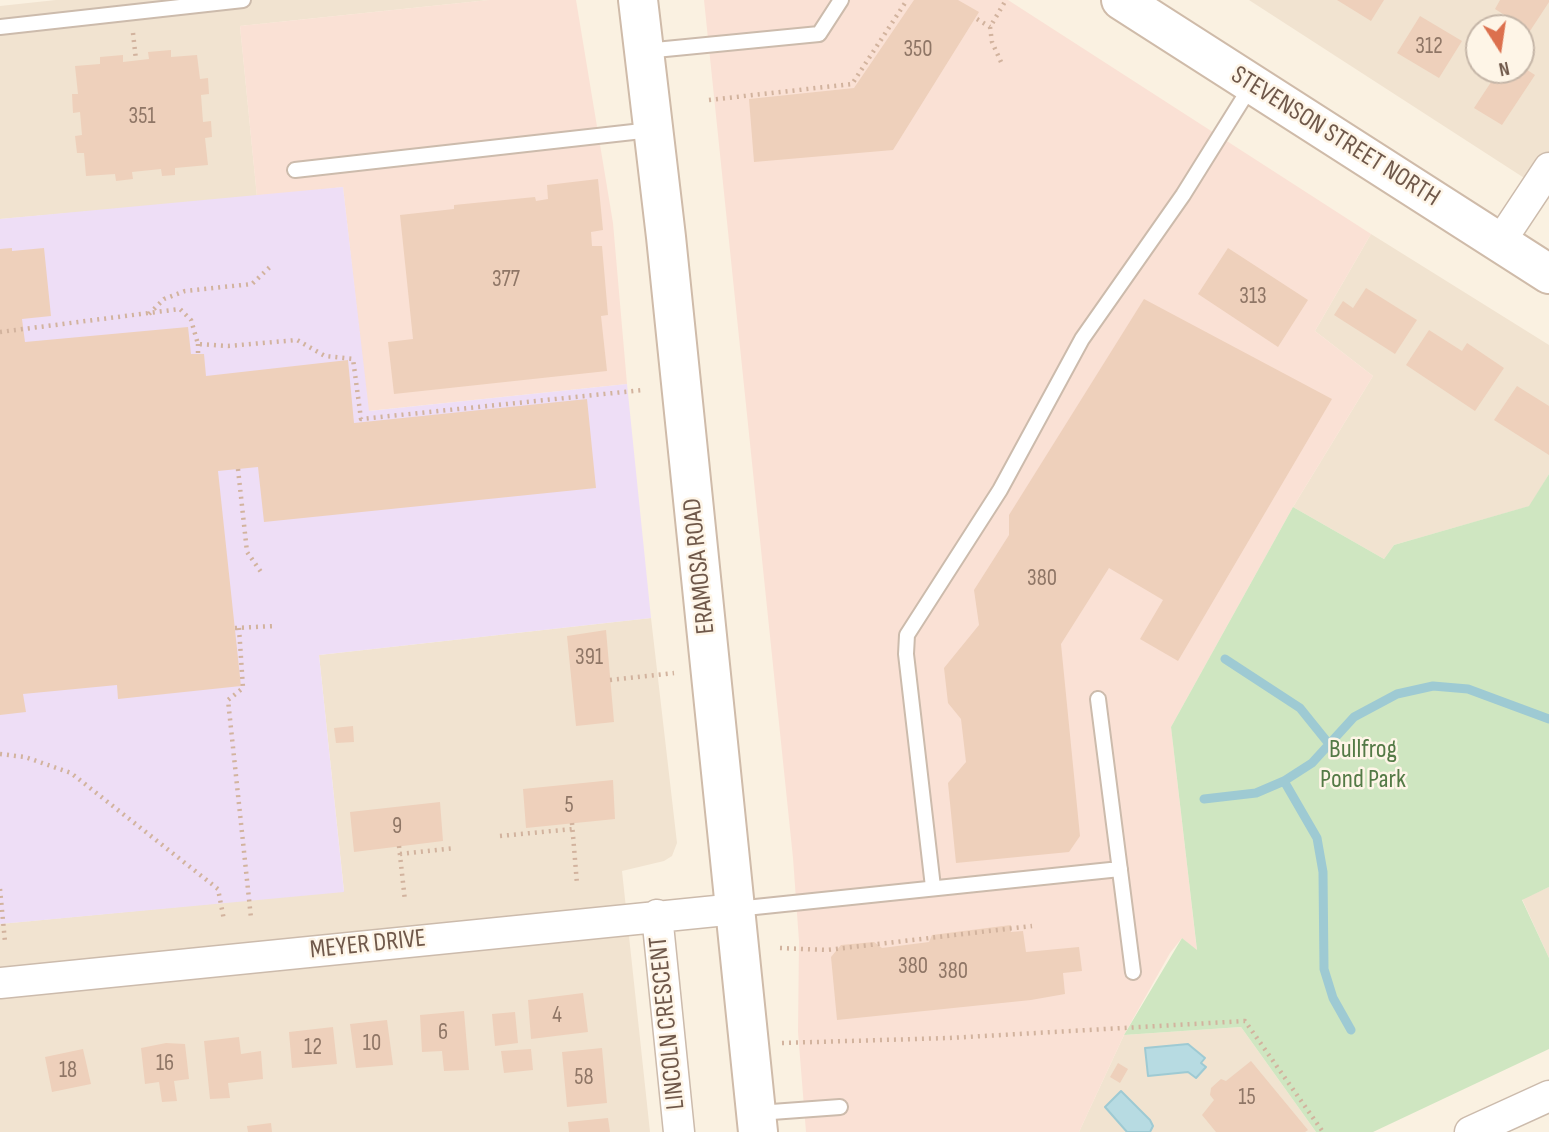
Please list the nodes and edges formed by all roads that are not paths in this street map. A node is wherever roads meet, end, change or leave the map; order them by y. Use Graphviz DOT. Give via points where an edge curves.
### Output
graph roads {
  1 [pos="243,0"];
  2 [pos="638,0"];
  3 [pos="842,0"];
  4 [pos="1121,0"];
  5 [pos="0,27"];
  6 [pos="643,51"];
  7 [pos="1252,85"];
  8 [pos="652,130"];
  9 [pos="1549,168"];
  10 [pos="295,170"];
  11 [pos="1500,242"];
  12 [pos="1549,274"];
  13 [pos="1098,699"];
  14 [pos="1120,869"];
  15 [pos="933,887"];
  16 [pos="736,909"];
  17 [pos="657,915"];
  18 [pos="1133,972"];
  19 [pos="0,983"];
  20 [pos="1549,1096"];
  21 [pos="840,1107"];
  22 [pos="757,1123"];
  23 [pos="679,1132"];
  24 [pos="1470,1132"];
  1 -- 5 [label="lane"];
  2 -- 6 [label="main road, ERAMOSA ROAD"];
  3 -- 6 [label="lane" via="819,34"];
  4 -- 7 [label="main road, STEVENSON STREET NORTH"];
  6 -- 8 [label="main road, ERAMOSA ROAD"];
  7 -- 11 [label="main road, STEVENSON STREET NORTH"];
  7 -- 15 [label="lane" via="1183,195 1082,339 1000,490 907,635"];
  8 -- 10 [label="lane"];
  8 -- 16 [label="main road, ERAMOSA ROAD"];
  9 -- 11 [label="street"];
  11 -- 12 [label="main road, STEVENSON STREET NORTH"];
  13 -- 14 [label="lane"];
  14 -- 15 [label="lane"];
  14 -- 18 [label="lane"];
  15 -- 16 [label="lane"];
  16 -- 17 [label="street, MEYER DRIVE"];
  16 -- 22 [label="main road, ERAMOSA ROAD"];
  17 -- 19 [label="street, MEYER DRIVE"];
  17 -- 23 [label="street, LINCOLN CRESCENT"];
  20 -- 24 [label="street"];
  21 -- 22 [label="lane"];
}
